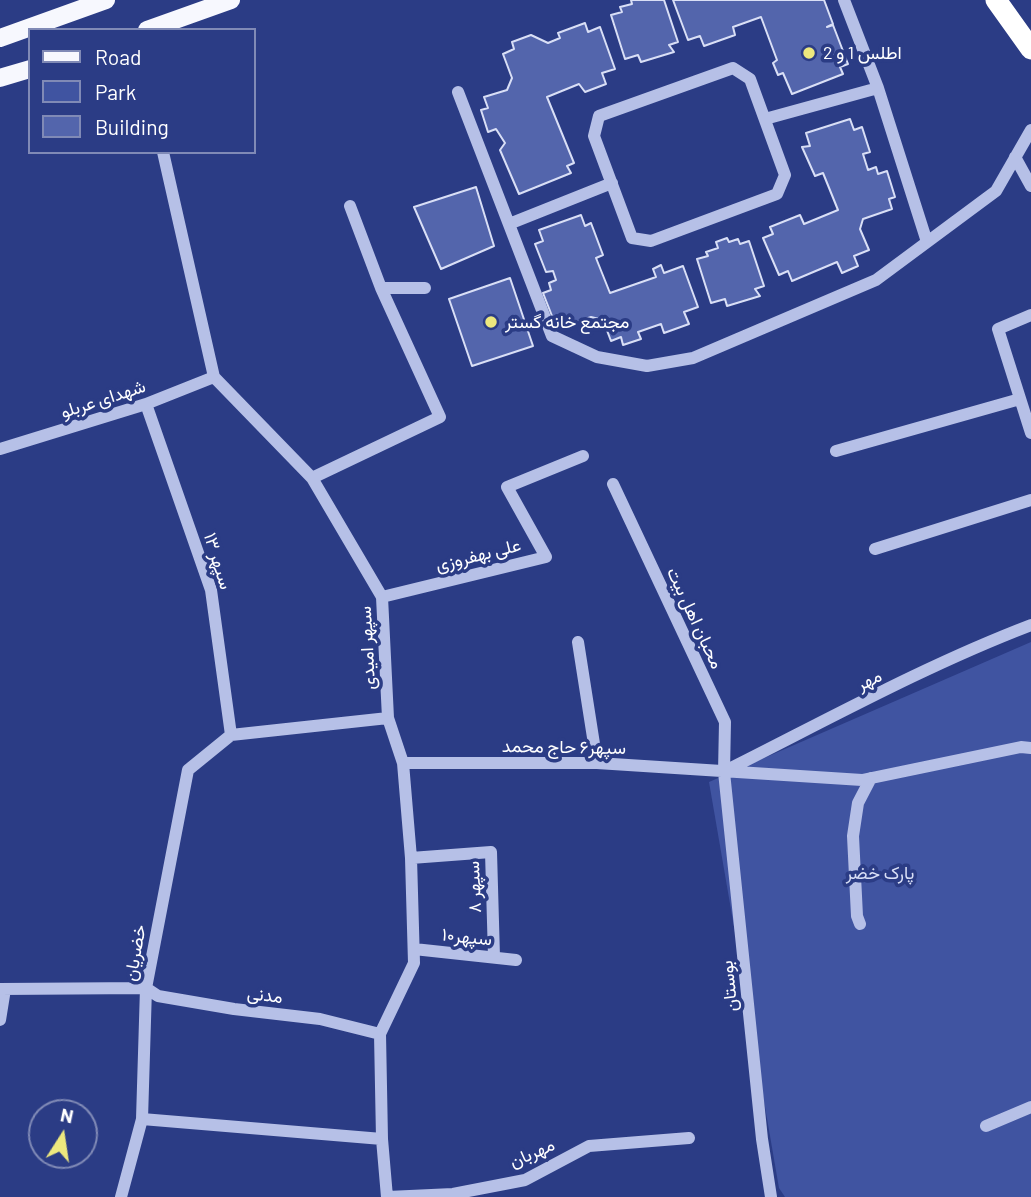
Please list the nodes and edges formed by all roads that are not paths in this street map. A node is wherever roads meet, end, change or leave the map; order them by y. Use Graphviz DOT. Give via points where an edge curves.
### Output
graph roads {
  1 [pos="106,0"];
  2 [pos="232,0"];
  3 [pos="844,0"];
  4 [pos="984,0"];
  5 [pos="996,0"];
  6 [pos="153,28"];
  7 [pos="0,38"];
  8 [pos="1026,41"];
  9 [pos="28,70"];
  10 [pos="0,78"];
  11 [pos="878,88"];
  12 [pos="458,92"];
  13 [pos="765,119"];
  14 [pos="1031,130"];
  15 [pos="163,154"];
  16 [pos="1016,157"];
  17 [pos="612,183"];
  18 [pos="1031,186"];
  19 [pos="350,206"];
  20 [pos="509,224"];
  21 [pos="927,242"];
  22 [pos="381,288"];
  23 [pos="425,288"];
  24 [pos="1031,315"];
  25 [pos="214,377"];
  26 [pos="1020,399"];
  27 [pos="146,404"];
  28 [pos="1031,433"];
  29 [pos="0,449"];
  30 [pos="836,451"];
  31 [pos="583,456"];
  32 [pos="312,478"];
  33 [pos="613,484"];
  34 [pos="1031,500"];
  35 [pos="875,549"];
  36 [pos="383,597"];
  37 [pos="1031,625"];
  38 [pos="578,642"];
  39 [pos="388,718"];
  40 [pos="231,735"];
  41 [pos="1031,748"];
  42 [pos="403,763"];
  43 [pos="597,763"];
  44 [pos="724,772"];
  45 [pos="871,778"];
  46 [pos="411,858"];
  47 [pos="860,924"];
  48 [pos="414,949"];
  49 [pos="494,957"];
  50 [pos="516,960"];
  51 [pos="2,989"];
  52 [pos="146,989"];
  53 [pos="0,1020"];
  54 [pos="380,1034"];
  55 [pos="1031,1107"];
  56 [pos="142,1119"];
  57 [pos="986,1126"];
  58 [pos="689,1138"];
  59 [pos="382,1139"];
  60 [pos="121,1197"];
  61 [pos="388,1197"];
  62 [pos="771,1197"];
  1 -- 7 [label="main road"];
  2 -- 6 [label="main road"];
  3 -- 11 [label="street"];
  4 -- 8 [label="main road"];
  5 -- 8 [label="highway"];
  9 -- 10 [label="main road"];
  11 -- 13 [label="street"];
  11 -- 21 [label="street"];
  12 -- 20 [label="street"];
  13 -- 17 [label="street" via="750,79 733,68 599,116 594,136"];
  13 -- 17 [label="street" via="785,174 778,194 651,241 632,238"];
  14 -- 16 [label="street"];
  15 -- 25 [label="street"];
  16 -- 18 [label="street"];
  16 -- 21 [label="street" via="996,191"];
  17 -- 20 [label="street"];
  19 -- 22 [label="street"];
  20 -- 21 [label="street" via="551,336 597,357 647,366 694,358 876,279"];
  22 -- 23 [label="street"];
  22 -- 32 [label="street" via="440,417"];
  24 -- 26 [label="street" via="999,329"];
  25 -- 27 [label="street, شهدای عربلو"];
  25 -- 32 [label="street, سپهر امیدی"];
  26 -- 28 [label="street"];
  26 -- 30 [label="street"];
  27 -- 29 [label="street, شهدای عربلو"];
  27 -- 40 [label="street, سپهر ۱۳" via="211,590"];
  31 -- 36 [label="street, علی بهفروزی" via="507,487 546,557"];
  32 -- 36 [label="street, سپهر امیدی"];
  33 -- 44 [label="street, محبان اهل بیت" via="725,722"];
  34 -- 35 [label="street"];
  36 -- 39 [label="street, سپهر امیدی"];
  37 -- 44 [label="street, مهر" via="891,688"];
  38 -- 43 [label="street"];
  39 -- 40 [label="street"];
  39 -- 42 [label="street, سپهر امیدی"];
  40 -- 52 [label="street, خضریان" via="188,771"];
  41 -- 45 [label="street, سپهر۶ حاج محمد"];
  42 -- 43 [label="street, سپهر۶ حاج محمد"];
  42 -- 46 [label="street, سپهر امیدی"];
  43 -- 44 [label="street, سپهر۶ حاج محمد"];
  44 -- 45 [label="street, سپهر۶ حاج محمد"];
  44 -- 62 [label="street, بوستان"];
  45 -- 47 [label="street" via="858,803 853,836"];
  46 -- 48 [label="street, سپهر امیدی"];
  46 -- 49 [label="street, سپهر ۸" via="491,852"];
  48 -- 49 [label="street, سپهر۱۰"];
  48 -- 54 [label="street, سپهر امیدی" via="414,963"];
  49 -- 50 [label="street, سپهر۱۰"];
  51 -- 52 [label="street, مدنی"];
  51 -- 53 [label="street"];
  52 -- 54 [label="street, مدنی" via="158,996 320,1019"];
  52 -- 56 [label="street, خضریان"];
  54 -- 59 [label="street, سپهر امیدی"];
  55 -- 57 [label="street"];
  56 -- 59 [label="street"];
  56 -- 60 [label="street, خضریان"];
  58 -- 61 [label="street, مهربان" via="589,1146 525,1180 453,1194"];
  59 -- 61 [label="street, سپهر امیدی"];
}
